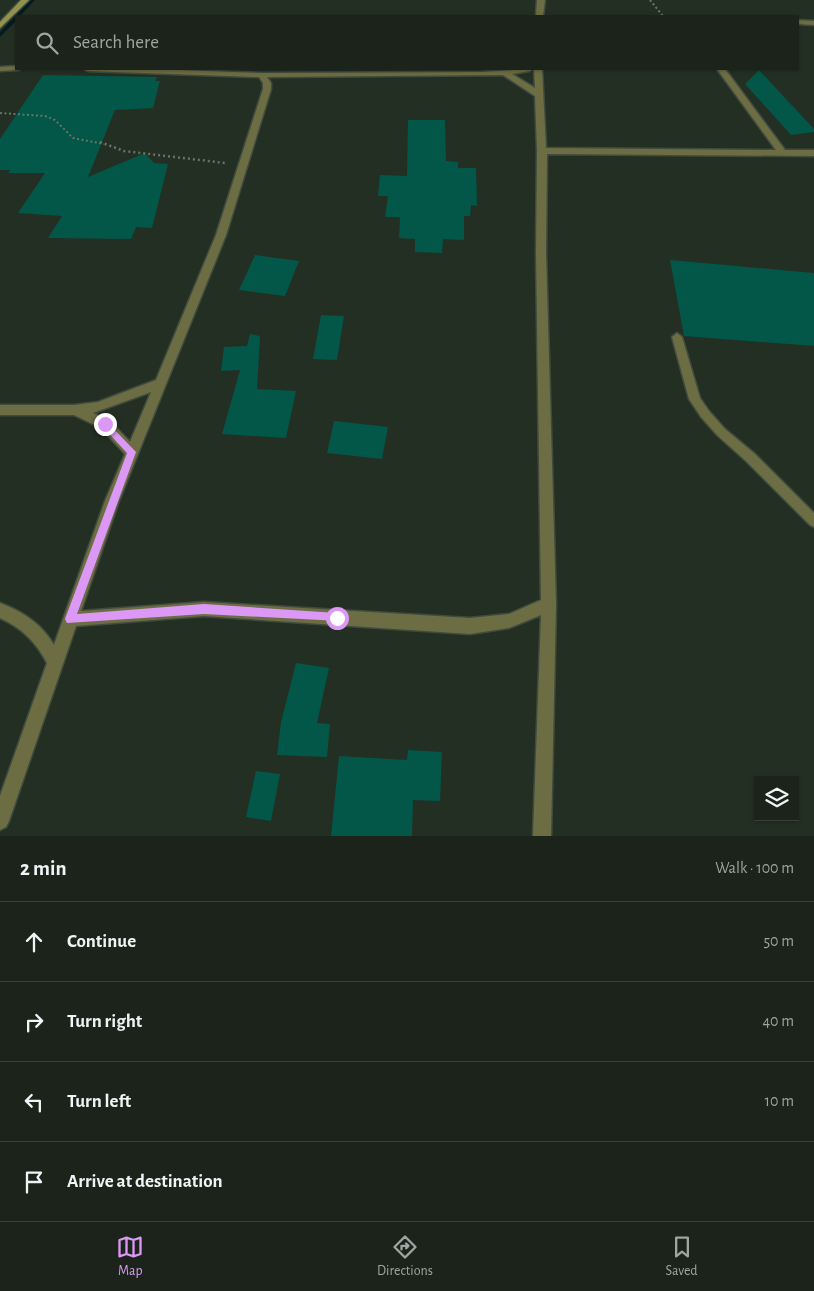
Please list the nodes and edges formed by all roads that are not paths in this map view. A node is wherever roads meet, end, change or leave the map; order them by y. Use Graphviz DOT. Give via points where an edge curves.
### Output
graph roads {
  1 [pos="26,0"];
  2 [pos="541,0"];
  3 [pos="540,15"];
  4 [pos="799,22"];
  5 [pos="814,23"];
  6 [pos="0,26"];
  7 [pos="15,68"];
  8 [pos="0,69"];
  9 [pos="117,70"];
  10 [pos="521,70"];
  11 [pos="538,70"];
  12 [pos="722,70"];
  13 [pos="505,73"];
  14 [pos="260,75"];
  15 [pos="538,94"];
  16 [pos="542,151"];
  17 [pos="782,152"];
  18 [pos="814,153"];
  19 [pos="677,337"];
  20 [pos="160,383"];
  21 [pos="0,410"];
  22 [pos="74,410"];
  23 [pos="132,452"];
  24 [pos="814,521"];
  25 [pos="549,604"];
  26 [pos="0,610"];
  27 [pos="70,619"];
  28 [pos="55,662"];
  29 [pos="0,821"];
  30 [pos="542,836"];
  1 -- 6 [label="main road"];
  2 -- 3 [label="street"];
  4 -- 5 [label="street"];
  7 -- 8 [label="street"];
  9 -- 14 [label="street"];
  10 -- 13 [label="street"];
  11 -- 15 [label="street"];
  12 -- 17 [label="street"];
  13 -- 14 [label="street"];
  13 -- 15 [label="street"];
  14 -- 20 [label="street" via="267,83 267,89 255,131 230,194 221,235"];
  15 -- 16 [label="street"];
  16 -- 17 [label="street"];
  16 -- 25 [label="street" via="541,262"];
  17 -- 18 [label="street"];
  19 -- 24 [label="lane" via="695,399 705,414"];
  20 -- 22 [label="street" via="98,407"];
  20 -- 23 [label="street"];
  21 -- 22 [label="street"];
  22 -- 23 [label="street" via="105,424"];
  23 -- 27 [label="street"];
  25 -- 27 [label="street" via="509,620 470,626 204,609"];
  25 -- 30 [label="street"];
  26 -- 28 [label="street" via="25,622 45,642"];
  27 -- 28 [label="street"];
  28 -- 29 [label="street"];
}
